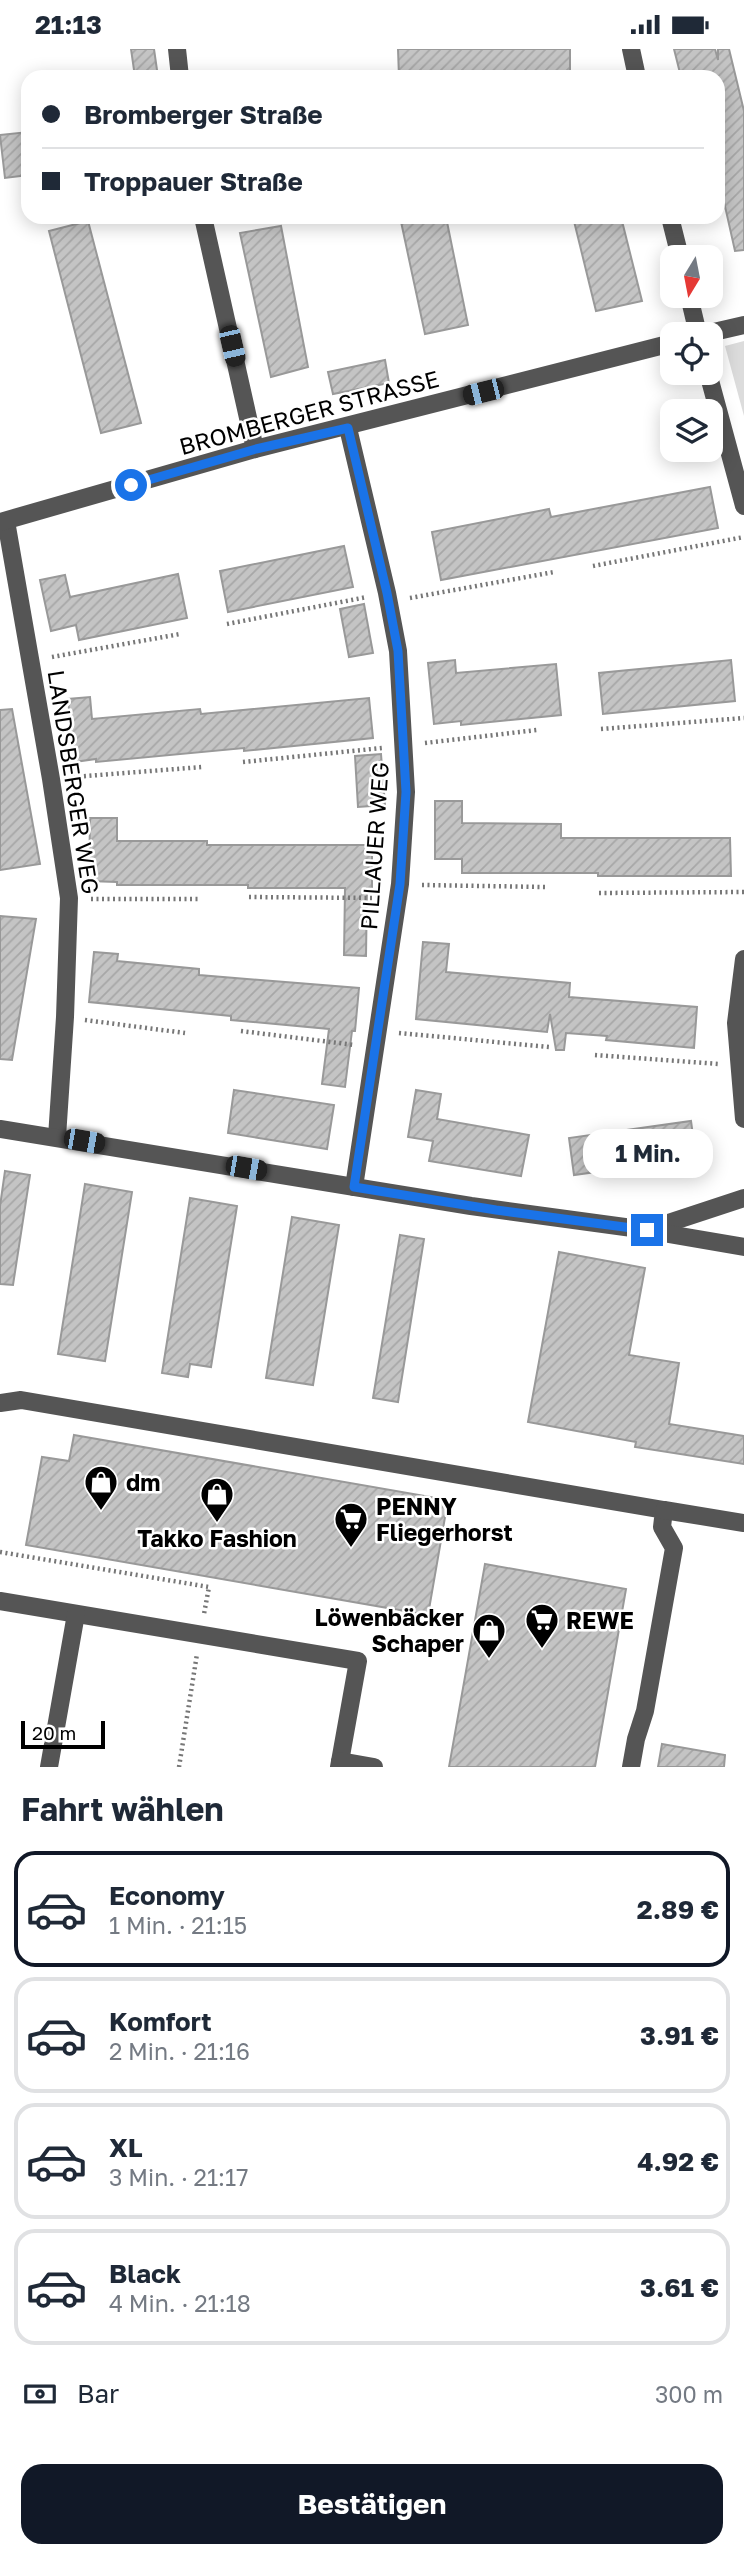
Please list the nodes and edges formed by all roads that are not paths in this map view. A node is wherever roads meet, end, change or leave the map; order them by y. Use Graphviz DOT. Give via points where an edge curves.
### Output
graph roads {
  1 [pos="177,49"];
  2 [pos="631,49"];
  3 [pos="179,70"];
  4 [pos="636,70"];
  5 [pos="205,224"];
  6 [pos="672,224"];
  7 [pos="677,245"];
  8 [pos="744,325"];
  9 [pos="723,330"];
  10 [pos="660,346"];
  11 [pos="711,385"];
  12 [pos="348,428"];
  13 [pos="256,449"];
  14 [pos="744,506"];
  15 [pos="3,522"];
  16 [pos="744,959"];
  17 [pos="744,1119"];
  18 [pos="0,1129"];
  19 [pos="57,1137"];
  20 [pos="354,1187"];
  21 [pos="744,1198"];
  22 [pos="647,1230"];
  23 [pos="744,1247"];
  24 [pos="0,1403"];
  25 [pos="664,1510"];
  26 [pos="744,1523"];
  27 [pos="0,1601"];
  28 [pos="76,1614"];
  29 [pos="340,1764"];
  30 [pos="49,1767"];
  31 [pos="374,1767"];
  32 [pos="631,1767"];
  1 -- 3 [label="street"];
  2 -- 4 [label="street"];
  5 -- 13 [label="street"];
  6 -- 7 [label="street"];
  8 -- 9 [label="street"];
  10 -- 12 [label="street, BROMBERGER STRASSE"];
  11 -- 14 [label="street"];
  12 -- 13 [label="street, BROMBERGER STRASSE"];
  12 -- 20 [label="street, PILLAUER WEG" via="398,651 406,792 399,891"];
  13 -- 15 [label="street, BROMBERGER STRASSE"];
  15 -- 19 [label="street, LANDSBERGER WEG" via="31,661 69,898"];
  16 -- 17 [label="street" via="736,1023"];
  18 -- 19 [label="street"];
  19 -- 20 [label="street"];
  20 -- 22 [label="street"];
  21 -- 22 [label="street"];
  22 -- 23 [label="street"];
  24 -- 25 [label="street" via="21,1400"];
  25 -- 26 [label="street"];
  25 -- 32 [label="street" via="662,1527 674,1548"];
  27 -- 28 [label="street"];
  28 -- 29 [label="street" via="358,1661"];
  28 -- 30 [label="street"];
  29 -- 31 [label="street"];
}
